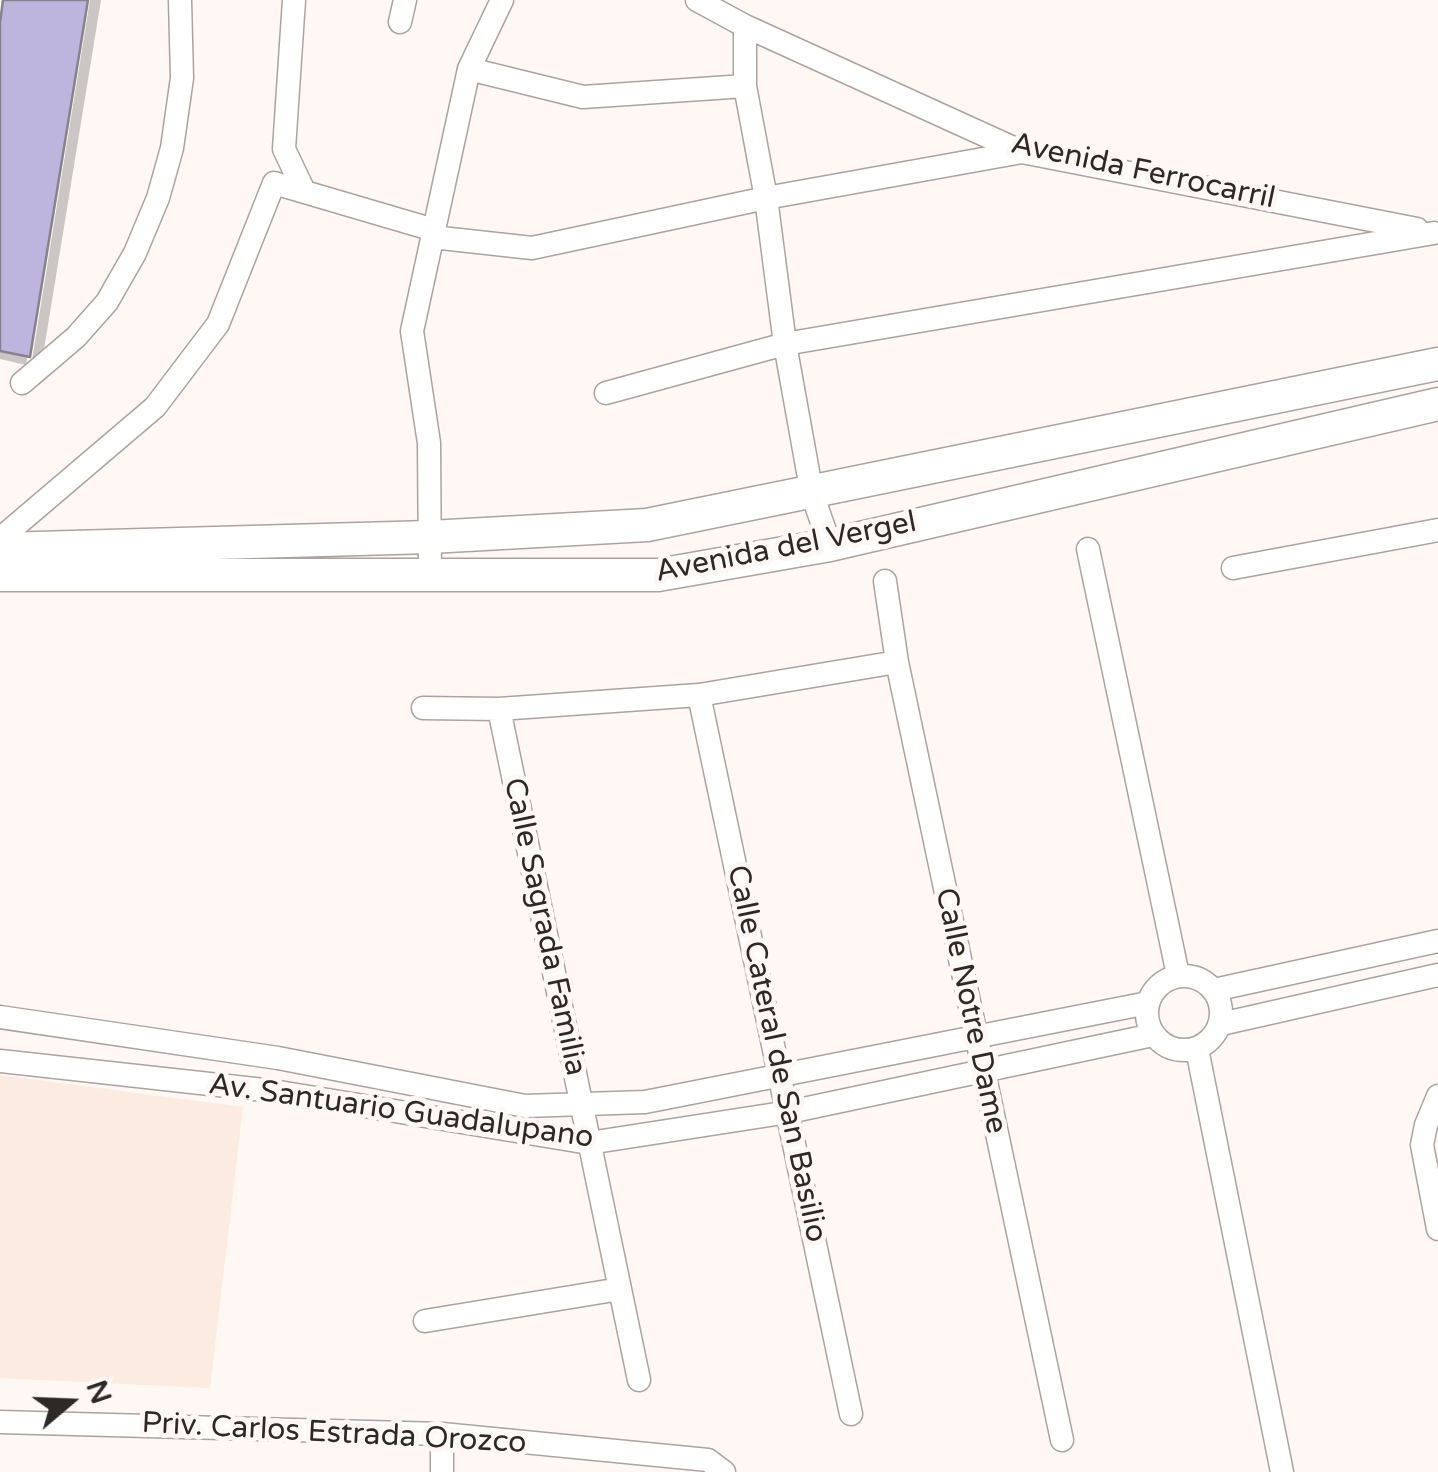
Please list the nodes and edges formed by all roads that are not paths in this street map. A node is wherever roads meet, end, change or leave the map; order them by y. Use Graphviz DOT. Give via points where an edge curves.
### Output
graph roads {
  1 [pos="180,0"];
  2 [pos="294,0"];
  3 [pos="502,0"];
  4 [pos="697,0"];
  5 [pos="745,26"];
  6 [pos="469,69"];
  7 [pos="746,86"];
  8 [pos="1022,152"];
  9 [pos="302,189"];
  10 [pos="766,198"];
  11 [pos="433,233"];
  12 [pos="1436,233"];
  13 [pos="785,344"];
  14 [pos="1438,364"];
  15 [pos="22,383"];
  16 [pos="606,393"];
  17 [pos="1438,404"];
  18 [pos="812,494"];
  19 [pos="1438,530"];
  20 [pos="430,537"];
  21 [pos="0,539"];
  22 [pos="830,545"];
  23 [pos="0,549"];
  24 [pos="1088,550"];
  25 [pos="1233,568"];
  26 [pos="0,575"];
  27 [pos="430,577"];
  28 [pos="885,581"];
  29 [pos="898,662"];
  30 [pos="699,694"];
  31 [pos="423,708"];
  32 [pos="499,709"];
  33 [pos="1438,941"];
  34 [pos="1438,975"];
  35 [pos="1178,976"];
  36 [pos="1214,990"];
  37 [pos="1148,1003"];
  38 [pos="8,1018"];
  39 [pos="1221,1024"];
  40 [pos="1153,1035"];
  41 [pos="975,1038"];
  42 [pos="1197,1049"];
  43 [pos="278,1058"];
  44 [pos="5,1061"];
  45 [pos="982,1070"];
  46 [pos="781,1075"];
  47 [pos="274,1091"];
  48 [pos="1438,1096"];
  49 [pos="581,1104"];
  50 [pos="789,1112"];
  51 [pos="589,1144"];
  52 [pos="1438,1229"];
  53 [pos="620,1290"];
  54 [pos="425,1321"];
  55 [pos="639,1380"];
  56 [pos="851,1414"];
  57 [pos="0,1422"];
  58 [pos="442,1434"];
  59 [pos="1062,1440"];
  60 [pos="442,1472"];
  61 [pos="724,1472"];
  62 [pos="1282,1472"];
  1 -- 15 [label="street" via="182,78 172,148 135,254 76,337"];
  2 -- 9 [label="street" via="284,149"];
  3 -- 6 [label="street"];
  4 -- 5 [label="street, Avenida Ferrocarril"];
  5 -- 7 [label="street"];
  5 -- 8 [label="street, Avenida Ferrocarril"];
  6 -- 7 [label="street" via="583,98"];
  6 -- 11 [label="street"];
  7 -- 10 [label="street"];
  8 -- 10 [label="street"];
  8 -- 12 [label="street, Avenida Ferrocarril"];
  9 -- 11 [label="street"];
  9 -- 21 [label="street" via="274,183 218,324 155,407"];
  10 -- 11 [label="street" via="532,248"];
  10 -- 13 [label="street"];
  11 -- 20 [label="street" via="412,331 429,443"];
  12 -- 13 [label="street"];
  13 -- 16 [label="street"];
  13 -- 18 [label="street"];
  14 -- 18 [label="street, Avenida del Vergel"];
  17 -- 22 [label="street, Avenida del Vergel"];
  18 -- 20 [label="street, Avenida del Vergel" via="648,525"];
  18 -- 22 [label="street"];
  19 -- 25 [label="street"];
  20 -- 23 [label="street, Avenida del Vergel"];
  20 -- 27 [label="street"];
  22 -- 27 [label="street, Avenida del Vergel" via="658,575"];
  24 -- 35 [label="street"];
  26 -- 27 [label="street, Avenida del Vergel"];
  28 -- 29 [label="street, Calle Notre Dame"];
  29 -- 30 [label="street"];
  29 -- 41 [label="street, Calle Notre Dame"];
  30 -- 32 [label="street"];
  30 -- 46 [label="street, Calle Cateral de San Basilio"];
  31 -- 32 [label="street"];
  32 -- 49 [label="street, Calle Sagrada Familia"];
  33 -- 36 [label="street"];
  34 -- 39 [label="street"];
  35 -- 36 [label="street" via="1199,978"];
  35 -- 37 [label="street" via="1159,985"];
  36 -- 39 [label="street"];
  37 -- 40 [label="street"];
  37 -- 41 [label="street, Av. Santuario Guadalupano"];
  38 -- 43 [label="street, Av. Santuario Guadalupano"];
  38 -- 44 [label="street"];
  39 -- 42 [label="street"];
  40 -- 42 [label="street" via="1172,1050"];
  40 -- 45 [label="street, Av. Santuario Guadalupano"];
  41 -- 45 [label="street, Calle Notre Dame"];
  41 -- 46 [label="street, Av. Santuario Guadalupano"];
  42 -- 62 [label="street"];
  43 -- 47 [label="street"];
  43 -- 49 [label="street, Av. Santuario Guadalupano" via="525,1106"];
  44 -- 47 [label="street, Av. Santuario Guadalupano"];
  45 -- 50 [label="street, Av. Santuario Guadalupano"];
  45 -- 59 [label="street, Calle Notre Dame"];
  46 -- 49 [label="street, Av. Santuario Guadalupano" via="645,1102"];
  46 -- 50 [label="street, Calle Cateral de San Basilio"];
  47 -- 51 [label="street, Av. Santuario Guadalupano"];
  48 -- 52 [label="street" via="1422,1145"];
  49 -- 51 [label="street, Calle Sagrada Familia"];
  50 -- 51 [label="street, Av. Santuario Guadalupano"];
  50 -- 56 [label="street, Calle Cateral de San Basilio"];
  51 -- 53 [label="street, Calle Sagrada Familia"];
  53 -- 54 [label="street"];
  53 -- 55 [label="street, Calle Sagrada Familia"];
  57 -- 58 [label="street, Priv. Carlos Estrada Orozco"];
  58 -- 60 [label="street"];
  58 -- 61 [label="street, Priv. Carlos Estrada Orozco" via="708,1460"];
}
